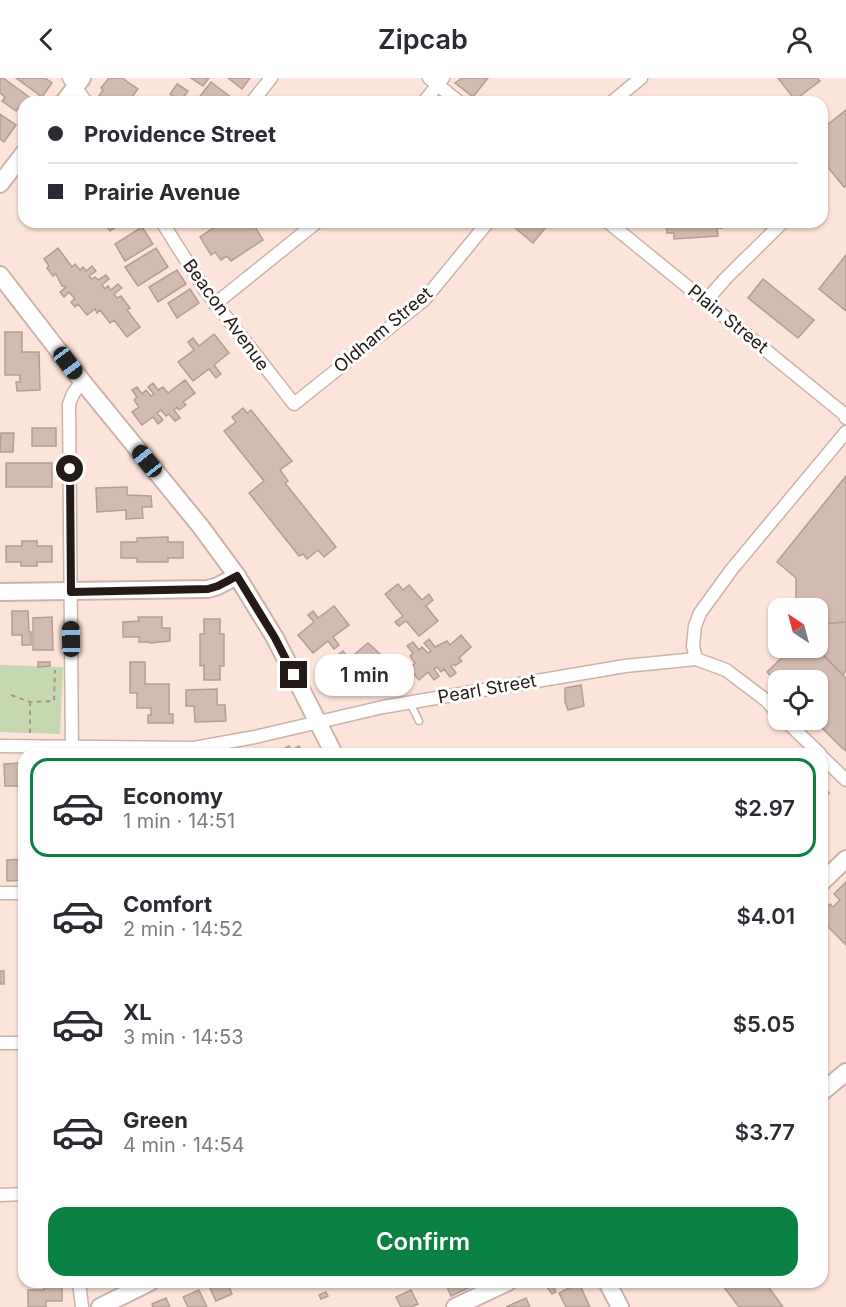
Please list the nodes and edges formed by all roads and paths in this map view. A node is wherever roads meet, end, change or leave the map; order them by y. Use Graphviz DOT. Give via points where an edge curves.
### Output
graph roads {
  1 [pos="270,78"];
  2 [pos="641,78"];
  3 [pos="437,80"];
  4 [pos="76,81"];
  5 [pos="67,96"];
  6 [pos="83,96"];
  7 [pos="256,96"];
  8 [pos="428,96"];
  9 [pos="453,96"];
  10 [pos="619,96"];
  11 [pos="18,161"];
  12 [pos="0,184"];
  13 [pos="166,228"];
  14 [pos="310,228"];
  15 [pos="483,228"];
  16 [pos="615,228"];
  17 [pos="777,228"];
  18 [pos="0,275"];
  19 [pos="706,301"];
  20 [pos="215,304"];
  21 [pos="82,381"];
  22 [pos="294,404"];
  23 [pos="846,418"];
  24 [pos="846,432"];
  25 [pos="237,576"];
  26 [pos="0,592"];
  27 [pos="71,592"];
  28 [pos="696,659"];
  29 [pos="55,670"];
  30 [pos="11,695"];
  31 [pos="30,702"];
  32 [pos="410,702"];
  33 [pos="768,702"];
  34 [pos="419,721"];
  35 [pos="318,723"];
  36 [pos="795,730"];
  37 [pos="0,746"];
  38 [pos="30,746"];
  39 [pos="51,748"];
  40 [pos="72,748"];
  41 [pos="227,748"];
  42 [pos="331,748"];
  43 [pos="813,748"];
  44 [pos="828,763"];
  45 [pos="846,780"];
  46 [pos="846,859"];
  47 [pos="828,876"];
  48 [pos="0,893"];
  49 [pos="18,893"];
  50 [pos="0,1043"];
  51 [pos="18,1043"];
  52 [pos="846,1072"];
  53 [pos="828,1087"];
  54 [pos="18,1194"];
  55 [pos="0,1195"];
  56 [pos="80,1288"];
  57 [pos="138,1288"];
  58 [pos="495,1288"];
  59 [pos="610,1288"];
  60 [pos="82,1307"];
  61 [pos="100,1307"];
  62 [pos="455,1307"];
  63 [pos="620,1307"];
  1 -- 7 [label="street"];
  2 -- 10 [label="street"];
  3 -- 8 [label="street"];
  3 -- 9 [label="street"];
  4 -- 5 [label="street"];
  4 -- 6 [label="street"];
  11 -- 12 [label="street"];
  13 -- 20 [label="street, Beacon Avenue"];
  14 -- 20 [label="street"];
  15 -- 22 [label="street, Oldham Street" via="424,300"];
  16 -- 19 [label="street, Plain Street"];
  17 -- 19 [label="street"];
  18 -- 21 [label="street"];
  19 -- 23 [label="street, Plain Street"];
  20 -- 22 [label="street, Beacon Avenue"];
  21 -- 25 [label="street"];
  21 -- 27 [label="street" via="69,404"];
  24 -- 28 [label="street" via="700,613 693,646"];
  25 -- 27 [label="street" via="208,589"];
  25 -- 35 [label="street" via="275,638"];
  26 -- 27 [label="street"];
  27 -- 40 [label="street"];
  28 -- 32 [label="street, Pearl Street" via="625,666"];
  28 -- 33 [label="street" via="726,670"];
  29 -- 31 [label="path" via="54,702"];
  30 -- 31 [label="path"];
  31 -- 38 [label="path"];
  32 -- 34 [label="lane"];
  32 -- 35 [label="street, Pearl Street"];
  35 -- 41 [label="street, Pearl Street"];
  35 -- 42 [label="street"];
  36 -- 43 [label="street"];
  37 -- 38 [label="street, Pearl Street"];
  38 -- 39 [label="street, Pearl Street"];
  44 -- 45 [label="street"];
  46 -- 47 [label="street"];
  48 -- 49 [label="street"];
  50 -- 51 [label="street"];
  52 -- 53 [label="street"];
  54 -- 55 [label="street"];
  56 -- 60 [label="street"];
  57 -- 61 [label="street"];
  58 -- 62 [label="street"];
  59 -- 63 [label="street"];
}
